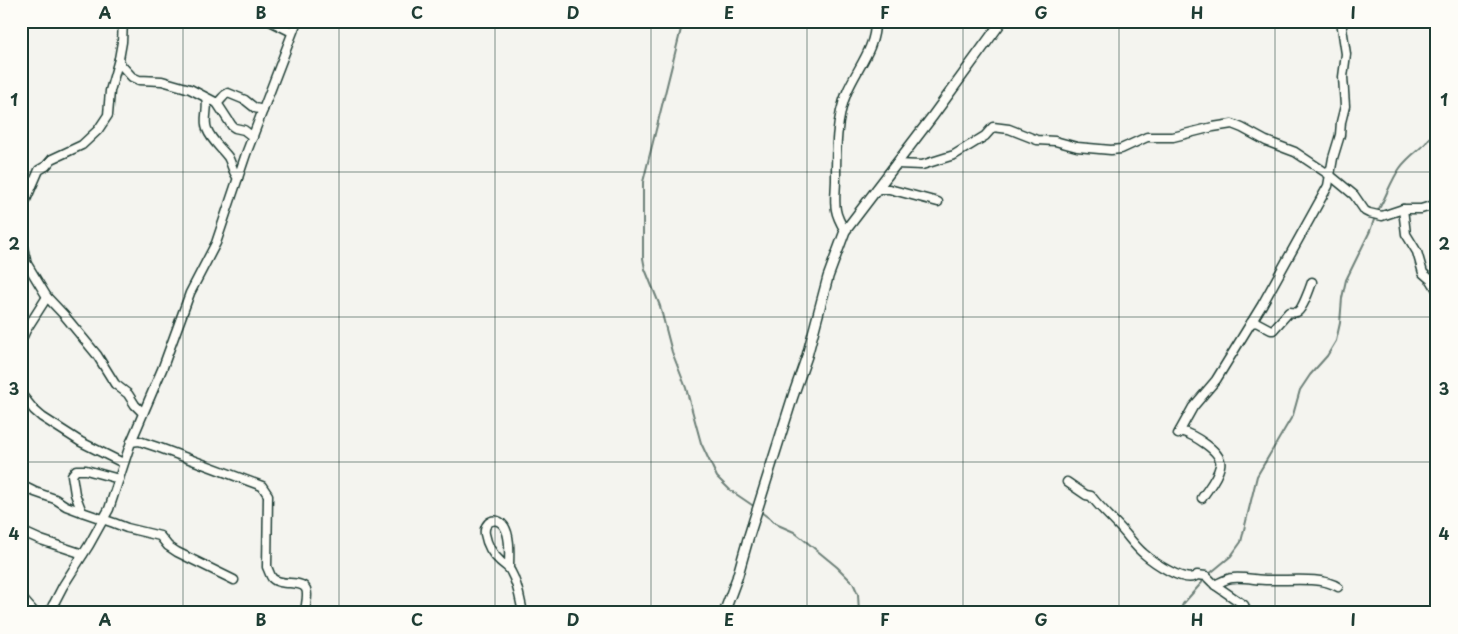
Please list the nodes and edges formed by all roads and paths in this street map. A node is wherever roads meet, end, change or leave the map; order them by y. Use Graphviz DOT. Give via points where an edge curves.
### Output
graph roads {
  1 [pos="123,21"];
  2 [pos="270,21"];
  3 [pos="297,21"];
  4 [pos="875,21"];
  5 [pos="1002,21"];
  6 [pos="1342,21"];
  7 [pos="292,32"];
  8 [pos="119,59"];
  9 [pos="206,98"];
  10 [pos="218,103"];
  11 [pos="263,110"];
  12 [pos="253,136"];
  13 [pos="896,164"];
  14 [pos="1330,176"];
  15 [pos="238,178"];
  16 [pos="877,189"];
  17 [pos="938,202"];
  18 [pos="1437,204"];
  19 [pos="21,206"];
  20 [pos="1403,209"];
  21 [pos="845,230"];
  22 [pos="21,239"];
  23 [pos="21,254"];
  24 [pos="27,264"];
  25 [pos="1312,282"];
  26 [pos="1437,290"];
  27 [pos="47,297"];
  28 [pos="1251,324"];
  29 [pos="21,341"];
  30 [pos="21,394"];
  31 [pos="143,413"];
  32 [pos="131,442"];
  33 [pos="123,463"];
  34 [pos="119,479"];
  35 [pos="1066,482"];
  36 [pos="21,485"];
  37 [pos="1202,498"];
  38 [pos="82,512"];
  39 [pos="104,519"];
  40 [pos="21,531"];
  41 [pos="83,554"];
  42 [pos="509,568"];
  43 [pos="234,580"];
  44 [pos="1215,584"];
  45 [pos="1338,587"];
  46 [pos="21,597"];
  47 [pos="51,609"];
  48 [pos="35,613"];
  49 [pos="62,613"];
  50 [pos="305,613"];
  51 [pos="523,613"];
  52 [pos="724,613"];
  53 [pos="1247,613"];
  1 -- 8 [label="street"];
  2 -- 7 [label="street"];
  3 -- 7 [label="street"];
  4 -- 21 [label="street" via="872,45 847,93 840,119 836,153 836,210"];
  5 -- 13 [label="main road"];
  6 -- 14 [label="street" via="1346,54 1343,77 1345,106"];
  7 -- 11 [label="street"];
  8 -- 9 [label="street" via="134,79 162,81"];
  8 -- 19 [label="street" via="110,91 108,114 98,130 82,145 52,159 39,170"];
  9 -- 10 [label="street"];
  9 -- 15 [label="street" via="207,130 229,158"];
  10 -- 11 [label="street" via="228,93"];
  10 -- 12 [label="street" via="232,126"];
  11 -- 12 [label="street"];
  12 -- 15 [label="street"];
  13 -- 14 [label="street" via="922,165 954,155 985,136 993,127 1009,129 1037,140 1111,150 1147,137 1173,137 1232,124 1295,152"];
  13 -- 16 [label="main road"];
  14 -- 20 [label="street" via="1354,195 1364,211 1382,216"];
  14 -- 28 [label="street" via="1323,196"];
  15 -- 31 [label="street" via="216,242 190,293 164,367"];
  16 -- 17 [label="street" via="889,189"];
  16 -- 21 [label="main road"];
  18 -- 20 [label="street" via="1421,209"];
  20 -- 26 [label="street" via="1406,234 1417,252 1423,273"];
  21 -- 52 [label="main road"];
  22 -- 24 [label="street"];
  23 -- 24 [label="street"];
  24 -- 27 [label="street"];
  25 -- 28 [label="street" via="1299,311 1290,311 1273,330 1256,322"];
  27 -- 29 [label="street"];
  27 -- 31 [label="street" via="97,355 115,384"];
  28 -- 37 [label="street" via="1216,380 1193,407 1179,433 1187,433 1206,445 1220,461 1213,483"];
  30 -- 33 [label="street" via="50,422"];
  31 -- 32 [label="street"];
  32 -- 33 [label="street"];
  32 -- 50 [label="street" via="139,441 160,448 262,486 268,495 267,567 274,580 305,587"];
  33 -- 34 [label="street"];
  34 -- 38 [label="street" via="76,470 72,475 73,486"];
  34 -- 39 [label="street"];
  35 -- 44 [label="street" via="1091,496 1149,558 1182,577 1205,576"];
  36 -- 38 [label="street"];
  38 -- 39 [label="street"];
  39 -- 41 [label="street"];
  39 -- 43 [label="street" via="160,536 177,552"];
  40 -- 41 [label="street"];
  41 -- 47 [label="street"];
  42 -- 42 [label="street" via="506,531 503,524 493,520 484,530 489,547"];
  42 -- 51 [label="street"];
  44 -- 45 [label="street" via="1233,578 1320,581"];
  44 -- 53 [label="street" via="1244,605"];
  46 -- 48 [label="street"];
  47 -- 49 [label="street"];
}
